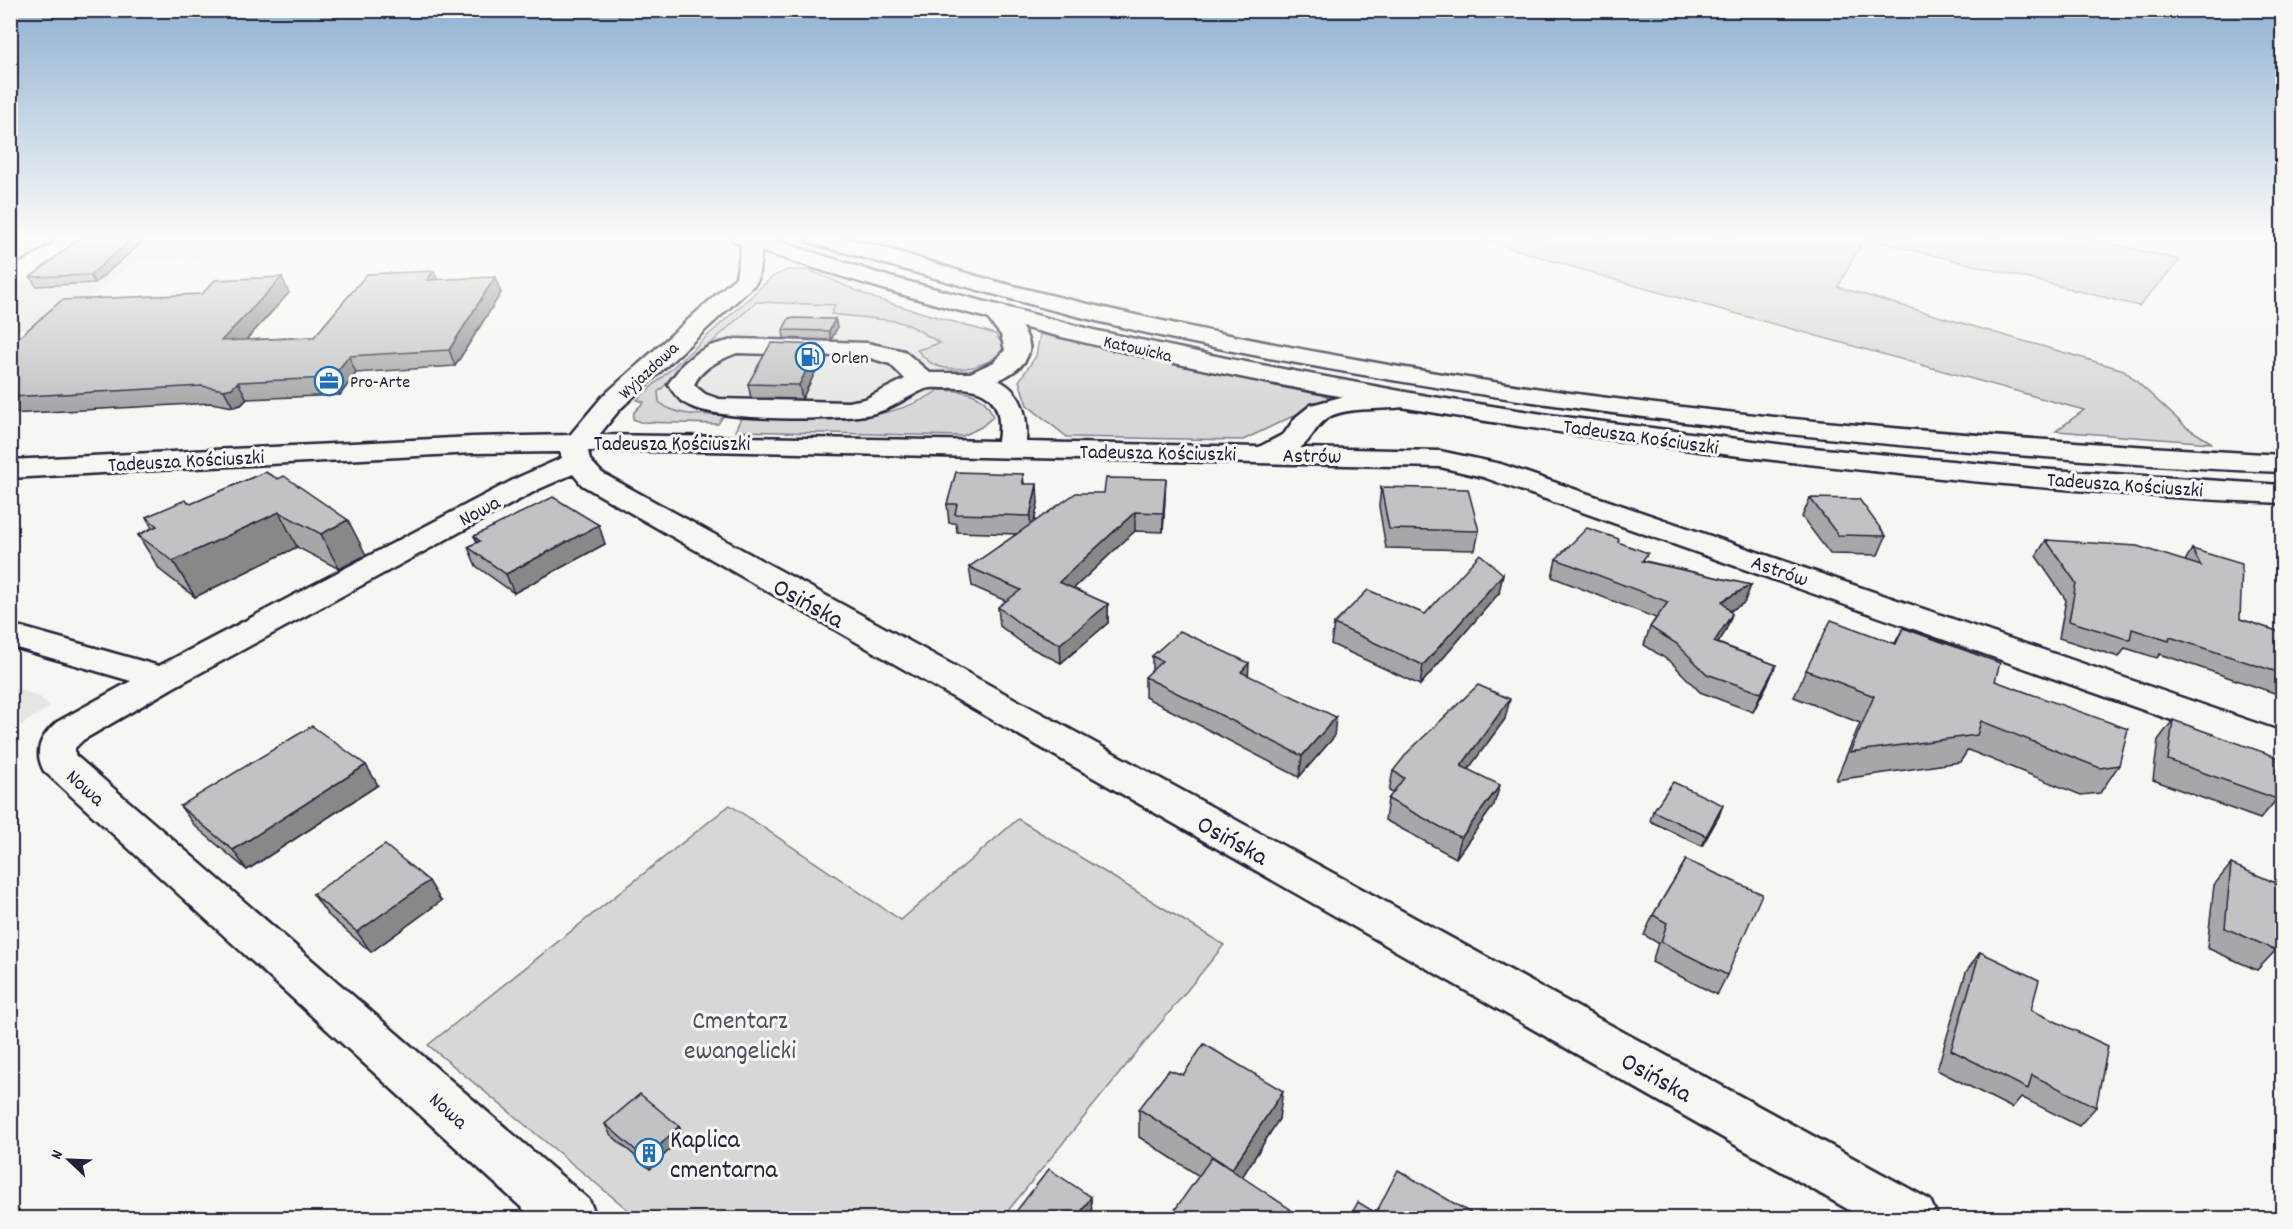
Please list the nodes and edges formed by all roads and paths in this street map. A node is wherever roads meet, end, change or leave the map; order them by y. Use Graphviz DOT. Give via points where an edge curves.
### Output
graph roads {
  1 [pos="730,294"];
  2 [pos="927,294"];
  3 [pos="1022,294"];
  4 [pos="996,314"];
  5 [pos="923,379"];
  6 [pos="973,381"];
  7 [pos="1399,387"];
  8 [pos="1011,448"];
  9 [pos="578,452"];
  10 [pos="1266,454"];
  11 [pos="2283,464"];
  12 [pos="10,469"];
  13 [pos="2283,494"];
  14 [pos="10,635"];
  15 [pos="162,679"];
  16 [pos="2283,746"];
  17 [pos="571,1218"];
  18 [pos="1912,1218"];
  1 -- 9 [label="street, Wyjazdowa" via="611,403"];
  2 -- 4 [label="street, Katowicka"];
  3 -- 7 [label="street, Katowicka"];
  4 -- 6 [label="street" via="1015,337 1016,353 1002,368"];
  4 -- 7 [label="street, Katowicka" via="1143,349"];
  5 -- 5 [label="street" via="901,359 867,350 736,346 703,359 681,384 699,402 717,407 848,410 872,406"];
  5 -- 6 [label="street"];
  6 -- 8 [label="street" via="996,389 1010,401"];
  7 -- 10 [label="street, Tadeusza Kościuszki" via="1320,411 1294,440"];
  7 -- 11 [label="street, Tadeusza Kościuszki" via="1518,393 1769,426 2103,455"];
  7 -- 13 [label="street, Tadeusza Kościuszki" via="1653,438 1880,465"];
  8 -- 9 [label="street, Tadeusza Kościuszki" via="706,442"];
  8 -- 10 [label="street, Tadeusza Kościuszki"];
  9 -- 12 [label="street, Tadeusza Kościuszki" via="473,445"];
  9 -- 15 [label="street, Nowa" via="529,483"];
  9 -- 18 [label="street, Osińska" via="592,479 625,499"];
  10 -- 16 [label="street, Astrów" via="1420,458 1491,470"];
  14 -- 15 [label="street"];
  15 -- 17 [label="street, Nowa" via="70,731 59,741 57,760"];
}
